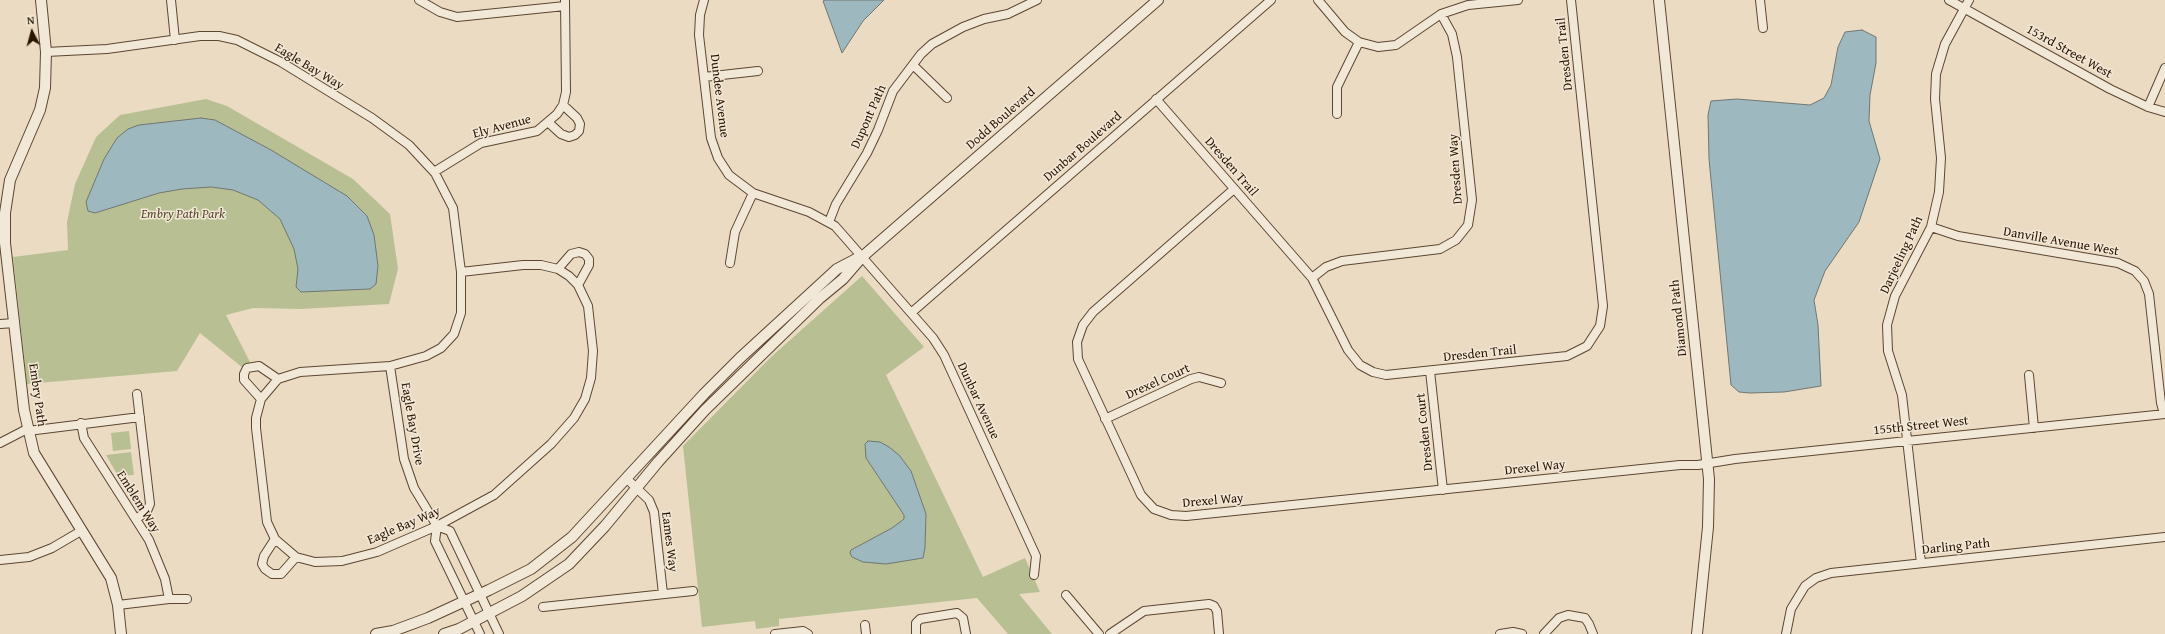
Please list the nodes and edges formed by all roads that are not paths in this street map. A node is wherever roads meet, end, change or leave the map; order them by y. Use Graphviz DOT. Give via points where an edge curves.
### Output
graph roads {
  1 [pos="41,0"];
  2 [pos="171,0"];
  3 [pos="419,0"];
  4 [pos="704,0"];
  5 [pos="1036,0"];
  6 [pos="1158,0"];
  7 [pos="1271,0"];
  8 [pos="1318,0"];
  9 [pos="1518,0"];
  10 [pos="1571,0"];
  11 [pos="1659,0"];
  12 [pos="1760,0"];
  13 [pos="1949,0"];
  14 [pos="1968,0"];
  15 [pos="565,3"];
  16 [pos="1964,8"];
  17 [pos="1441,14"];
  18 [pos="1763,28"];
  19 [pos="175,40"];
  20 [pos="1360,42"];
  21 [pos="46,52"];
  22 [pos="913,65"];
  23 [pos="2165,68"];
  24 [pos="758,71"];
  25 [pos="704,77"];
  26 [pos="947,98"];
  27 [pos="1156,99"];
  28 [pos="563,105"];
  29 [pos="2148,107"];
  30 [pos="2165,112"];
  31 [pos="1337,114"];
  32 [pos="549,123"];
  33 [pos="434,172"];
  34 [pos="1234,189"];
  35 [pos="753,193"];
  36 [pos="829,222"];
  37 [pos="1931,227"];
  38 [pos="862,257"];
  39 [pos="730,263"];
  40 [pos="558,269"];
  41 [pos="461,272"];
  42 [pos="1312,278"];
  43 [pos="578,285"];
  44 [pos="911,313"];
  45 [pos="15,323"];
  46 [pos="0,324"];
  47 [pos="390,366"];
  48 [pos="1430,372"];
  49 [pos="2029,375"];
  50 [pos="278,379"];
  51 [pos="1221,383"];
  52 [pos="137,394"];
  53 [pos="261,399"];
  54 [pos="2165,414"];
  55 [pos="140,417"];
  56 [pos="1105,419"];
  57 [pos="81,423"];
  58 [pos="2034,428"];
  59 [pos="27,430"];
  60 [pos="1908,441"];
  61 [pos="0,443"];
  62 [pos="1708,463"];
  63 [pos="1680,465"];
  64 [pos="627,479"];
  65 [pos="636,488"];
  66 [pos="1443,490"];
  67 [pos="136,519"];
  68 [pos="437,526"];
  69 [pos="81,531"];
  70 [pos="2165,537"];
  71 [pos="275,540"];
  72 [pos="296,557"];
  73 [pos="0,560"];
  74 [pos="1921,563"];
  75 [pos="1034,576"];
  76 [pos="693,591"];
  77 [pos="481,594"];
  78 [pos="663,594"];
  79 [pos="1066,595"];
  80 [pos="187,599"];
  81 [pos="169,600"];
  82 [pos="464,601"];
  83 [pos="118,605"];
  84 [pos="543,607"];
  85 [pos="489,613"];
  86 [pos="474,620"];
  87 [pos="865,625"];
  88 [pos="121,634"];
  89 [pos="376,634"];
  90 [pos="444,634"];
  91 [pos="480,634"];
  92 [pos="498,634"];
  93 [pos="775,634"];
  94 [pos="808,634"];
  95 [pos="866,634"];
  96 [pos="916,634"];
  97 [pos="966,634"];
  98 [pos="1098,634"];
  99 [pos="1110,634"];
  100 [pos="1219,634"];
  101 [pos="1500,634"];
  102 [pos="1522,634"];
  103 [pos="1544,634"];
  104 [pos="1593,634"];
  105 [pos="1697,634"];
  106 [pos="1786,634"];
  1 -- 21 [label="street, Embry Path"];
  2 -- 19 [label="street"];
  3 -- 15 [label="street" via="440,12 457,17"];
  4 -- 25 [label="street, Dundee Avenue" via="699,26"];
  5 -- 22 [label="street, Dupont Path" via="1020,10 984,19 949,34 932,44"];
  6 -- 38 [label="street, Dodd Boulevard"];
  7 -- 27 [label="street, Dunbar Boulevard"];
  8 -- 20 [label="street" via="1345,32"];
  9 -- 17 [label="street" via="1468,5"];
  10 -- 48 [label="street, Dresden Trail" via="1603,306 1600,326 1587,346 1567,356"];
  11 -- 62 [label="street, Diamond Path"];
  12 -- 18 [label="street"];
  13 -- 16 [label="street, 153rd Street West"];
  14 -- 16 [label="street, Darjeeling Path"];
  15 -- 28 [label="street" via="567,71"];
  16 -- 29 [label="street, 153rd Street West" via="2110,89"];
  16 -- 37 [label="street, Darjeeling Path" via="1945,44 1936,74 1935,99 1941,158 1939,192"];
  17 -- 20 [label="street" via="1396,45 1378,47"];
  17 -- 42 [label="street, Dresden Way" via="1452,34 1457,57 1472,200 1468,225 1456,240 1440,250 1342,261 1326,267"];
  19 -- 21 [label="street, Eagle Bay Way" via="107,50"];
  19 -- 33 [label="street, Eagle Bay Way" via="219,36 236,40 281,62 372,118 409,145"];
  20 -- 31 [label="street" via="1337,87"];
  21 -- 45 [label="street, Embry Path" via="45,88 40,110 10,180 5,213 5,244"];
  22 -- 26 [label="street"];
  22 -- 36 [label="street, Dupont Path" via="893,91 867,153 836,204"];
  23 -- 29 [label="street"];
  24 -- 25 [label="street"];
  25 -- 35 [label="street, Dundee Avenue" via="711,138 718,158 729,174"];
  27 -- 34 [label="street, Dresden Trail"];
  27 -- 44 [label="street, Dunbar Boulevard"];
  28 -- 32 [label="street, Ely Avenue"];
  28 -- 32 [label="street" via="578,118 579,131 569,136 561,134"];
  29 -- 30 [label="street, 153rd Street West"];
  32 -- 33 [label="street, Ely Avenue" via="537,131 522,136 481,143"];
  33 -- 41 [label="street, Eagle Bay Way" via="453,208"];
  34 -- 42 [label="street, Dresden Trail"];
  34 -- 56 [label="street, Drexel Way" via="1093,312 1083,325 1077,342 1078,359"];
  35 -- 36 [label="street, Dundee Avenue" via="809,212"];
  35 -- 39 [label="street" via="735,232"];
  36 -- 38 [label="street, Dundee Avenue"];
  37 -- 54 [label="street, Danville Avenue West" via="1958,236 2118,263 2135,271 2144,281 2149,294 2161,403"];
  37 -- 60 [label="street, Darjeeling Path" via="1895,296 1887,325 1888,351 1902,395"];
  38 -- 44 [label="street, Dunbar Avenue"];
  38 -- 64 [label="street" via="836,269 740,358"];
  38 -- 65 [label="street" via="843,279 820,298 706,410"];
  40 -- 41 [label="street, Eagle Bay Way" via="541,265 523,265"];
  40 -- 43 [label="street, Eagle Bay Way"];
  40 -- 43 [label="street" via="571,254 585,254 589,259 589,266"];
  41 -- 47 [label="street, Eagle Bay Way" via="461,313 454,334 441,348 426,356"];
  42 -- 48 [label="street, Dresden Trail" via="1348,350 1360,365 1386,375"];
  43 -- 68 [label="street, Eagle Bay Way" via="588,306 593,351 591,378 585,399 574,418 551,444 494,495"];
  44 -- 75 [label="street, Dunbar Avenue" via="944,355 1036,556"];
  45 -- 46 [label="street"];
  45 -- 59 [label="street, Embry Path"];
  47 -- 50 [label="street, Eagle Bay Way" via="314,370"];
  47 -- 68 [label="street, Eagle Bay Drive" via="404,460 414,488"];
  48 -- 66 [label="street, Dresden Court"];
  49 -- 58 [label="street"];
  50 -- 53 [label="street, Eagle Bay Way"];
  50 -- 53 [label="street" via="259,366 247,368 244,380"];
  51 -- 56 [label="street, Drexel Court" via="1200,376 1191,378"];
  52 -- 55 [label="street"];
  53 -- 71 [label="street, Eagle Bay Way" via="256,418 257,442 267,522"];
  54 -- 58 [label="street, 155th Street West"];
  55 -- 57 [label="street"];
  55 -- 67 [label="street" via="150,504 147,511"];
  56 -- 66 [label="street, Drexel Way" via="1141,495 1154,508 1171,515 1186,516"];
  57 -- 59 [label="street"];
  57 -- 67 [label="street, Emblem Way" via="84,438"];
  58 -- 60 [label="street, 155th Street West"];
  59 -- 61 [label="street"];
  59 -- 69 [label="street, Embry Path" via="34,453"];
  60 -- 62 [label="street, 155th Street West"];
  60 -- 74 [label="street, Darjeeling Path"];
  62 -- 63 [label="street, 155th Street West"];
  62 -- 105 [label="street, Diamond Path" via="1708,527"];
  63 -- 66 [label="street, Drexel Way"];
  64 -- 65 [label="street, Eames Way"];
  64 -- 77 [label="street" via="572,537 531,569"];
  65 -- 78 [label="street, Eames Way" via="649,500 656,518"];
  65 -- 85 [label="street" via="569,564 522,596"];
  67 -- 81 [label="street, Emblem Way" via="149,540"];
  68 -- 72 [label="street, Eagle Bay Way" via="377,552 342,561 315,562"];
  68 -- 77 [label="street, Eagle Bay Drive" via="450,531"];
  68 -- 82 [label="street" via="435,541"];
  69 -- 73 [label="street" via="52,548 29,557"];
  69 -- 83 [label="street, Embry Path" via="111,578"];
  70 -- 74 [label="street, Darling Path"];
  71 -- 72 [label="street, Eagle Bay Way"];
  71 -- 72 [label="street" via="264,556 262,564 265,569 272,574 281,574"];
  74 -- 106 [label="street, Darling Path" via="1830,573 1816,578 1805,586 1791,609"];
  76 -- 78 [label="street"];
  77 -- 82 [label="street"];
  77 -- 85 [label="street, Eagle Bay Drive"];
  78 -- 84 [label="street"];
  79 -- 98 [label="street"];
  80 -- 81 [label="street"];
  81 -- 83 [label="street"];
  82 -- 86 [label="street"];
  82 -- 89 [label="street" via="428,618 393,631"];
  83 -- 88 [label="street, Embry Path"];
  85 -- 86 [label="street"];
  85 -- 92 [label="street, Eagle Bay Drive"];
  86 -- 90 [label="street"];
  86 -- 91 [label="street"];
  87 -- 95 [label="street"];
  93 -- 94 [label="street" via="803,631"];
  96 -- 97 [label="street" via="916,622 920,619 957,614 963,618"];
  99 -- 100 [label="street" via="1144,611 1202,604 1214,606 1217,611"];
  101 -- 102 [label="street"];
  103 -- 104 [label="street" via="1559,618 1568,614 1584,618 1590,624"];
}
